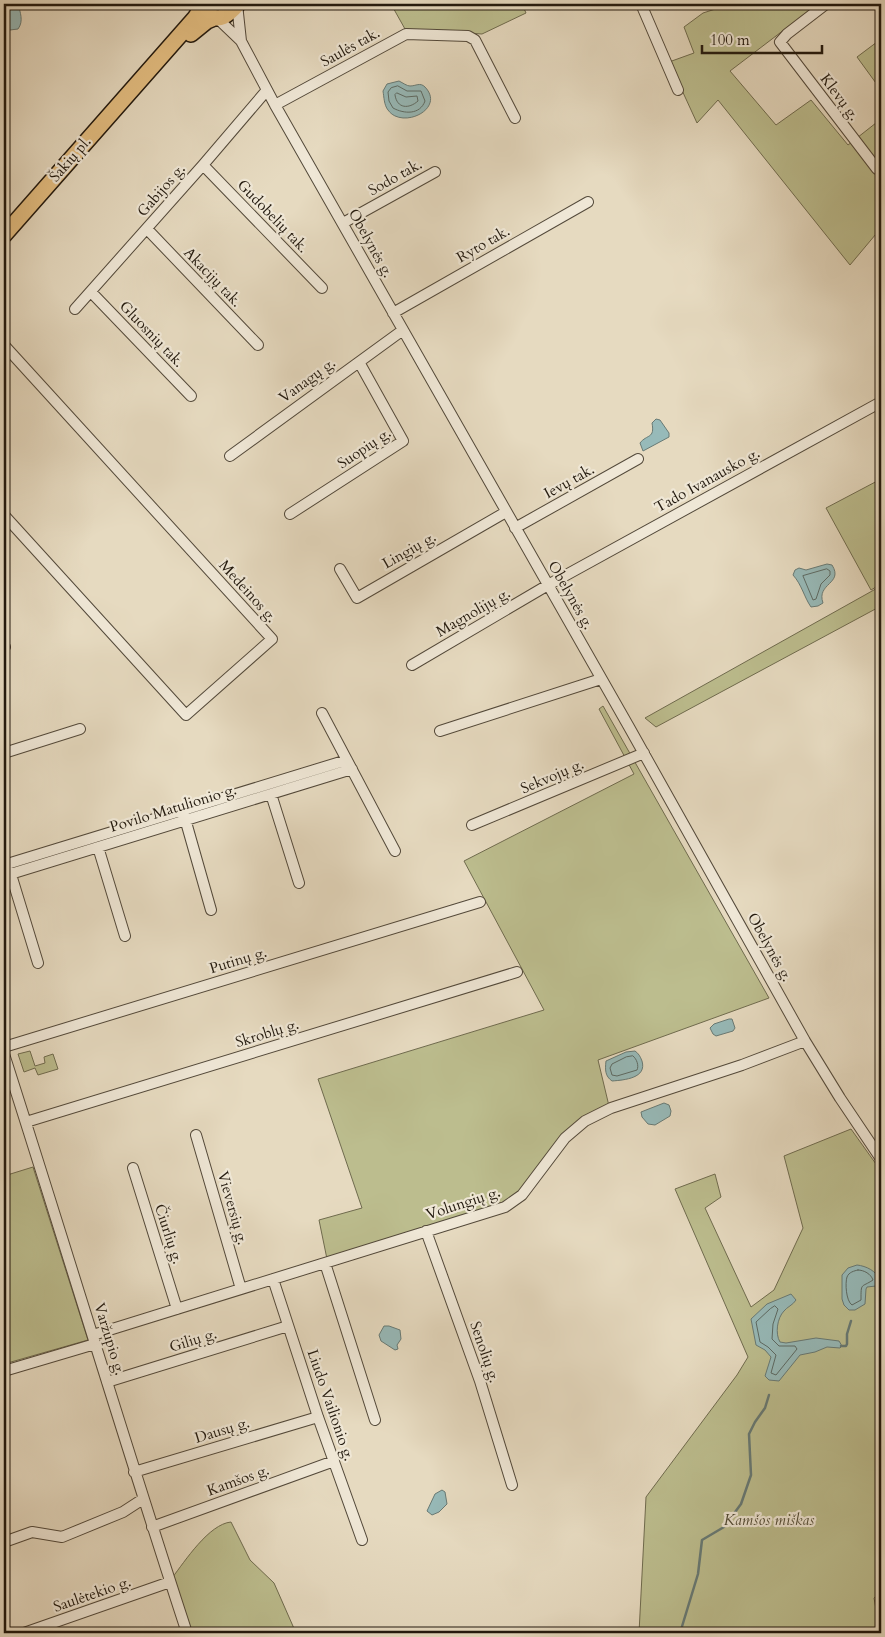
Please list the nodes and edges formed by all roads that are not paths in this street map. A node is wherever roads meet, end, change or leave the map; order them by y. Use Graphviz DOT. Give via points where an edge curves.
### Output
graph roads {
  1 [pos="204,4"];
  2 [pos="237,4"];
  3 [pos="641,4"];
  4 [pos="826,4"];
  5 [pos="216,18"];
  6 [pos="241,42"];
  7 [pos="137,84"];
  8 [pos="267,90"];
  9 [pos="678,90"];
  10 [pos="275,105"];
  11 [pos="515,118"];
  12 [pos="203,165"];
  13 [pos="877,169"];
  14 [pos="435,172"];
  15 [pos="588,202"];
  16 [pos="342,223"];
  17 [pos="146,229"];
  18 [pos="4,235"];
  19 [pos="322,288"];
  20 [pos="91,292"];
  21 [pos="75,309"];
  22 [pos="393,313"];
  23 [pos="403,330"];
  24 [pos="4,345"];
  25 [pos="258,345"];
  26 [pos="358,362"];
  27 [pos="192,396"];
  28 [pos="881,402"];
  29 [pos="230,456"];
  30 [pos="638,459"];
  31 [pos="506,512"];
  32 [pos="290,514"];
  33 [pos="4,515"];
  34 [pos="515,528"];
  35 [pos="340,569"];
  36 [pos="548,585"];
  37 [pos="412,665"];
  38 [pos="601,679"];
  39 [pos="322,713"];
  40 [pos="80,729"];
  41 [pos="440,731"];
  42 [pos="4,753"];
  43 [pos="644,753"];
  44 [pos="350,765"];
  45 [pos="271,794"];
  46 [pos="184,815"];
  47 [pos="472,826"];
  48 [pos="98,847"];
  49 [pos="395,852"];
  50 [pos="6,870"];
  51 [pos="299,883"];
  52 [pos="480,902"];
  53 [pos="211,910"];
  54 [pos="125,936"];
  55 [pos="38,963"];
  56 [pos="517,972"];
  57 [pos="805,1041"];
  58 [pos="4,1047"];
  59 [pos="4,1054"];
  60 [pos="26,1122"];
  61 [pos="196,1135"];
  62 [pos="881,1159"];
  63 [pos="132,1168"];
  64 [pos="426,1231"];
  65 [pos="325,1264"];
  66 [pos="273,1279"];
  67 [pos="241,1289"];
  68 [pos="177,1309"];
  69 [pos="288,1326"];
  70 [pos="94,1340"];
  71 [pos="4,1371"];
  72 [pos="107,1382"];
  73 [pos="318,1417"];
  74 [pos="375,1420"];
  75 [pos="334,1461"];
  76 [pos="134,1472"];
  77 [pos="512,1485"];
  78 [pos="142,1499"];
  79 [pos="152,1528"];
  80 [pos="362,1540"];
  81 [pos="4,1542"];
  82 [pos="170,1582"];
  83 [pos="24,1633"];
  84 [pos="187,1633"];
  1 -- 5 [label="main road" via="207,12"];
  1 -- 7 [label="main road, Šakių pl."];
  2 -- 5 [label="main road, Šakių pl." via="227,16"];
  2 -- 6 [label="street, Obelynės g."];
  3 -- 9 [label="street"];
  4 -- 13 [label="street, Klevų g." via="780,42"];
  5 -- 6 [label="street, Obelynės g."];
  5 -- 7 [label="main road, Šakių pl." via="200,25"];
  6 -- 8 [label="street, Obelynės g."];
  7 -- 18 [label="main road, Šakių pl."];
  8 -- 10 [label="street, Obelynės g."];
  8 -- 12 [label="street, Gabijos g."];
  10 -- 11 [label="street, Saulės tak." via="410,33 468,36 475,40"];
  10 -- 16 [label="street, Obelynės g."];
  12 -- 17 [label="street, Gabijos g."];
  12 -- 19 [label="street, Gudobelių tak."];
  14 -- 16 [label="street, Sodo tak."];
  15 -- 22 [label="street, Ryto tak."];
  16 -- 22 [label="street, Obelynės g."];
  17 -- 20 [label="street, Gabijos g."];
  17 -- 25 [label="street, Akacijų tak."];
  20 -- 21 [label="street, Gabijos g."];
  20 -- 27 [label="street, Gluosnių tak."];
  22 -- 23 [label="street, Obelynės g."];
  23 -- 26 [label="street, Vanagų g."];
  23 -- 31 [label="street, Obelynės g."];
  24 -- 33 [label="street, Medeinos g." via="272,639 186,715"];
  26 -- 29 [label="street, Vanagų g."];
  26 -- 32 [label="street, Suopių g." via="403,441"];
  28 -- 36 [label="street, Tado Ivanausko g."];
  30 -- 34 [label="street, Ievų tak."];
  31 -- 34 [label="street, Obelynės g."];
  31 -- 35 [label="street, Lingių g." via="357,598"];
  34 -- 36 [label="street, Obelynės g."];
  36 -- 37 [label="street, Magnolijų g."];
  36 -- 38 [label="street, Obelynės g."];
  38 -- 41 [label="street"];
  38 -- 43 [label="street, Obelynės g."];
  39 -- 44 [label="street"];
  40 -- 42 [label="street"];
  43 -- 47 [label="street, Sekvojų g."];
  43 -- 57 [label="street, Obelynės g."];
  44 -- 45 [label="street, Povilo Matulionio g."];
  44 -- 46 [label="street, Povilo Matulionio g."];
  44 -- 49 [label="street"];
  45 -- 46 [label="street, Povilo Matulionio g."];
  45 -- 51 [label="street"];
  46 -- 48 [label="street, Povilo Matulionio g."];
  46 -- 50 [label="street, Povilo Matulionio g."];
  46 -- 53 [label="street"];
  48 -- 50 [label="street, Povilo Matulionio g."];
  48 -- 54 [label="street"];
  50 -- 55 [label="street"];
  52 -- 58 [label="street, Putinų g."];
  56 -- 60 [label="street, Skroblų g."];
  57 -- 62 [label="street, Obelynės g."];
  57 -- 64 [label="street, Volungių g." via="596,1115 565,1138 515,1202"];
  59 -- 60 [label="street, Varžupio g."];
  60 -- 70 [label="street, Varžupio g."];
  61 -- 67 [label="street, Vieversių g."];
  63 -- 68 [label="street, Čiurlių g."];
  64 -- 65 [label="street, Volungių g."];
  64 -- 77 [label="street, Senolių g." via="480,1381"];
  65 -- 66 [label="street, Volungių g."];
  65 -- 74 [label="street"];
  66 -- 67 [label="street, Volungių g."];
  66 -- 69 [label="street, Liudo Vailionio g."];
  67 -- 68 [label="street, Volungių g."];
  68 -- 70 [label="street, Volungių g."];
  69 -- 72 [label="street, Gilių g."];
  69 -- 73 [label="street, Liudo Vailionio g."];
  70 -- 71 [label="street, Volungių g."];
  70 -- 72 [label="street, Varžupio g."];
  72 -- 76 [label="street, Varžupio g."];
  73 -- 75 [label="street, Liudo Vailionio g."];
  73 -- 76 [label="street, Dausų g."];
  75 -- 79 [label="street, Kamšos g."];
  75 -- 80 [label="street, Liudo Vailionio g."];
  76 -- 78 [label="street, Varžupio g."];
  78 -- 79 [label="street, Varžupio g."];
  78 -- 81 [label="street" via="123,1512 62,1537 32,1532"];
  79 -- 82 [label="street, Varžupio g."];
  82 -- 83 [label="street, Saulėtekio g."];
  82 -- 84 [label="street, Varžupio g."];
}
